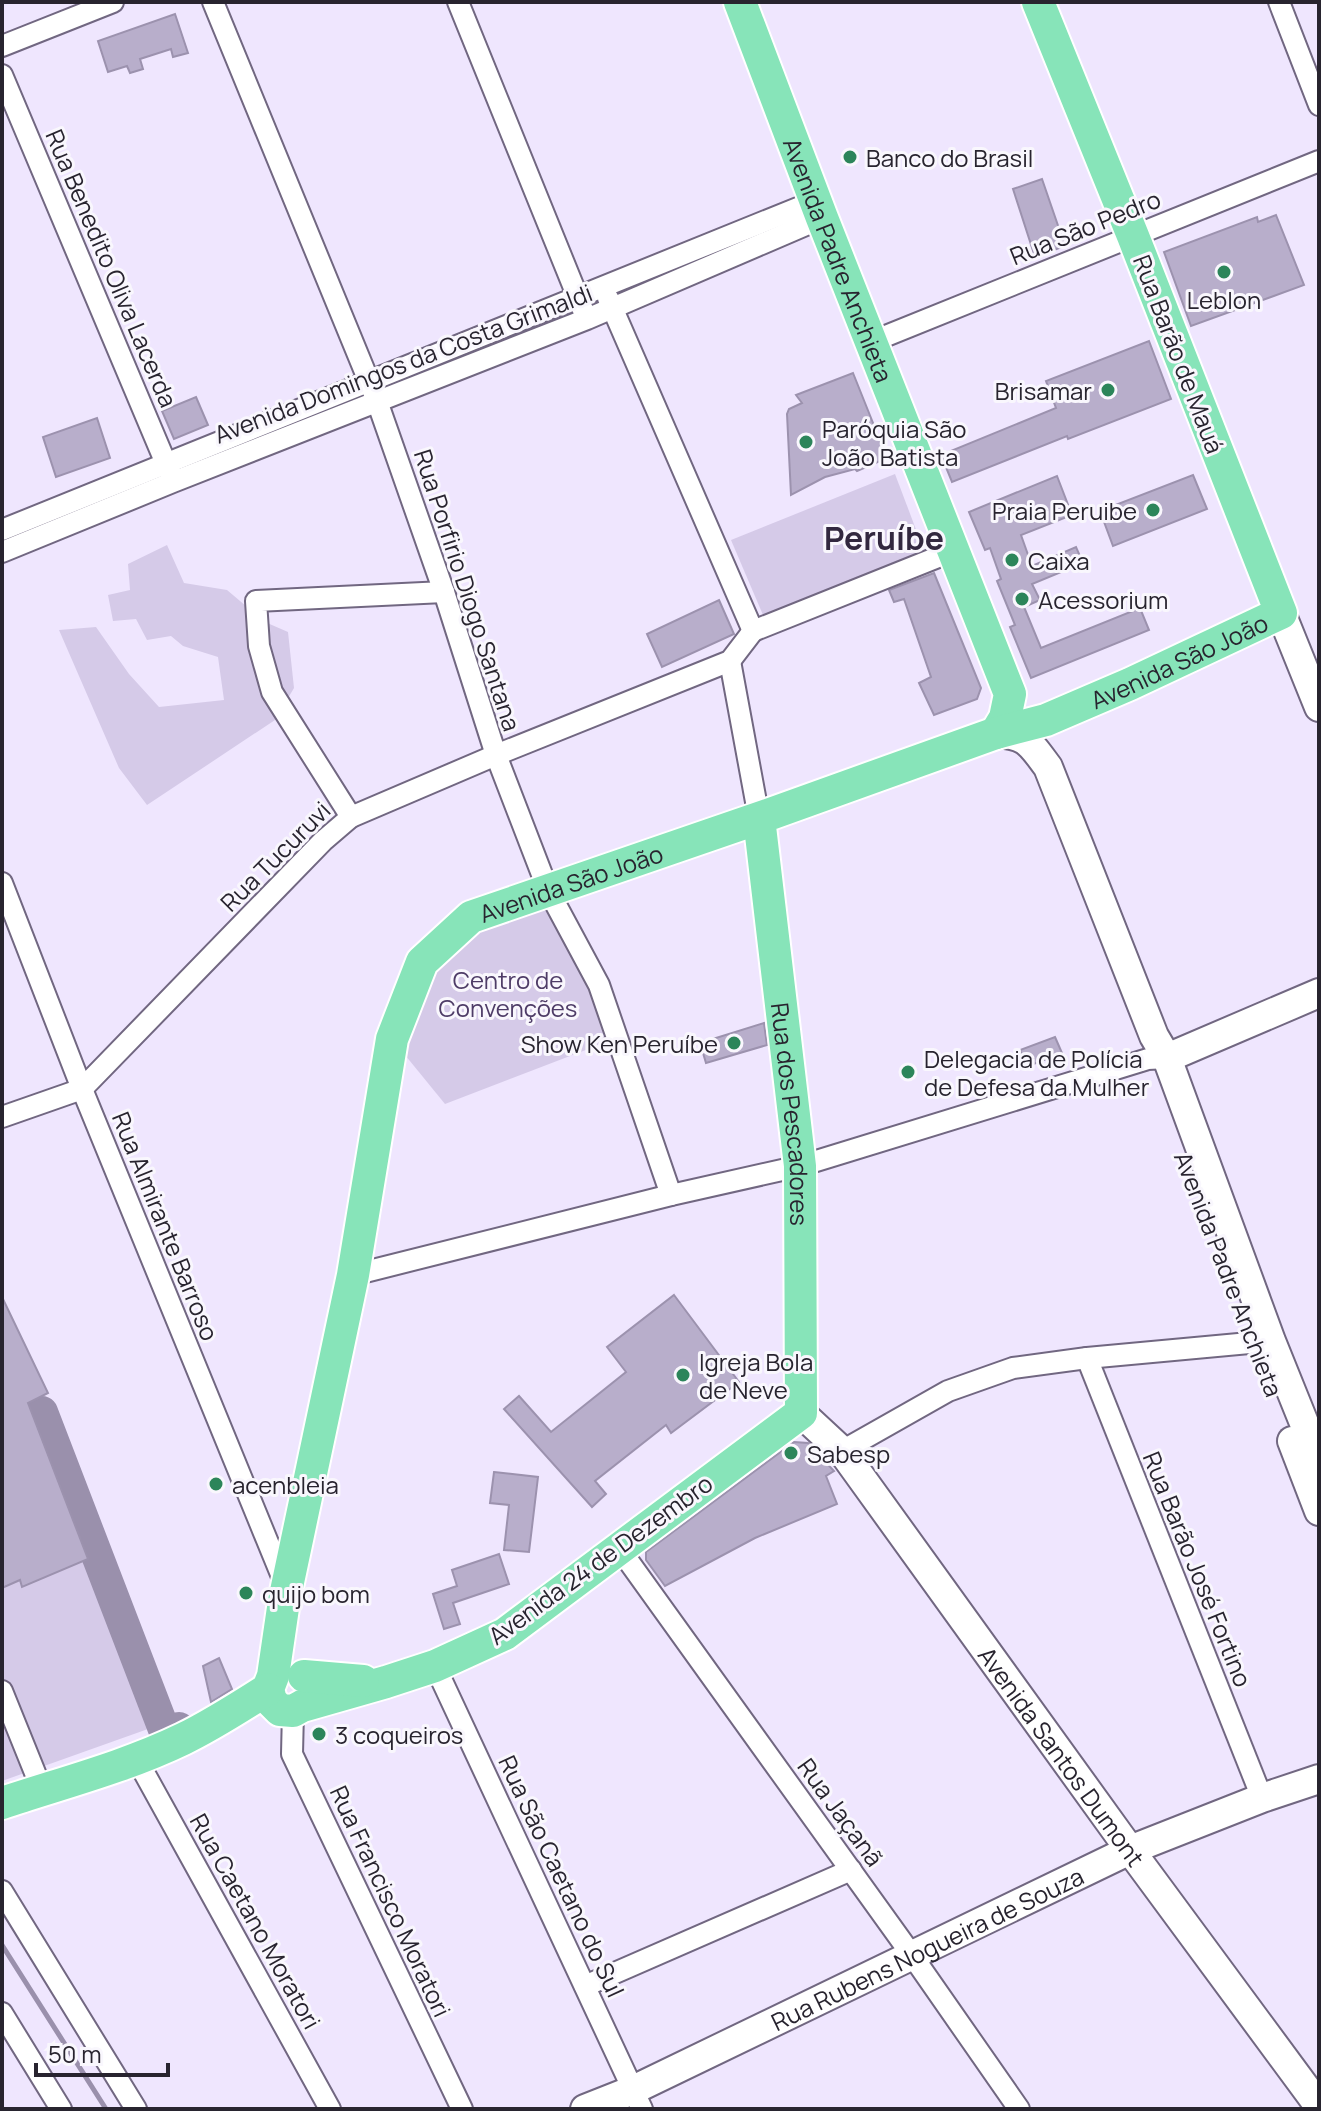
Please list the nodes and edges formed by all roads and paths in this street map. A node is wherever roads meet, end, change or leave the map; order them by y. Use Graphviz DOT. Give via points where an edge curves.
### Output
graph roads {
  1 [pos="113,2"];
  2 [pos="213,2"];
  3 [pos="458,2"];
  4 [pos="740,2"];
  5 [pos="1038,2"];
  6 [pos="1279,2"];
  7 [pos="2,46"];
  8 [pos="2,75"];
  9 [pos="1319,105"];
  10 [pos="1319,161"];
  11 [pos="818,209"];
  12 [pos="1133,236"];
  13 [pos="604,287"];
  14 [pos="578,298"];
  15 [pos="611,309"];
  16 [pos="587,319"];
  17 [pos="871,342"];
  18 [pos="369,380"];
  19 [pos="377,401"];
  20 [pos="169,473"];
  21 [pos="2,530"];
  22 [pos="953,551"];
  23 [pos="2,552"];
  24 [pos="444,592"];
  25 [pos="1281,613"];
  26 [pos="753,631"];
  27 [pos="730,661"];
  28 [pos="1010,694"];
  29 [pos="1319,707"];
  30 [pos="1057,715"];
  31 [pos="996,733"];
  32 [pos="496,755"];
  33 [pos="351,817"];
  34 [pos="759,818"];
  35 [pos="2,883"];
  36 [pos="548,890"];
  37 [pos="1319,993"];
  38 [pos="1156,1051"];
  39 [pos="82,1089"];
  40 [pos="2,1117"];
  41 [pos="800,1166"];
  42 [pos="671,1195"];
  43 [pos="353,1275"];
  44 [pos="1262,1342"];
  45 [pos="1087,1358"];
  46 [pos="801,1413"];
  47 [pos="1311,1446"];
  48 [pos="842,1451"];
  49 [pos="1319,1511"];
  50 [pos="619,1548"];
  51 [pos="285,1594"];
  52 [pos="435,1666"];
  53 [pos="2,1691"];
  54 [pos="289,1692"];
  55 [pos="136,1758"];
  56 [pos="1319,1779"];
  57 [pos="42,1790"];
  58 [pos="1262,1798"];
  59 [pos="2,1803"];
  60 [pos="1130,1850"];
  61 [pos="851,1870"];
  62 [pos="2,1891"];
  63 [pos="911,1954"];
  64 [pos="585,1986"];
  65 [pos="2,2013"];
  66 [pos="638,2099"];
  67 [pos="1319,2106"];
  68 [pos="61,2109"];
  69 [pos="136,2109"];
  70 [pos="330,2109"];
  71 [pos="462,2109"];
  72 [pos="585,2109"];
  73 [pos="1019,2109"];
  1 -- 7 [label="street"];
  2 -- 18 [label="street, Rua Porfirio Diogo Santana"];
  3 -- 14 [label="street"];
  4 -- 11 [label="main road, Avenida Padre Anchieta"];
  5 -- 12 [label="main road, Rua Barão de Mauá"];
  6 -- 9 [label="street"];
  8 -- 20 [label="street, Rua Benedito Oliva Lacerda"];
  10 -- 12 [label="street, Rua São Pedro"];
  11 -- 13 [label="street, Avenida Domingos da Costa Grimaldi"];
  11 -- 15 [label="street, Avenida Domingos da Costa Grimaldi"];
  11 -- 17 [label="main road, Avenida Padre Anchieta"];
  12 -- 17 [label="street, Rua São Pedro"];
  12 -- 25 [label="main road, Rua Barão de Mauá"];
  13 -- 14 [label="street, Avenida Domingos da Costa Grimaldi"];
  13 -- 15 [label="street"];
  14 -- 16 [label="street"];
  14 -- 18 [label="street, Avenida Domingos da Costa Grimaldi"];
  15 -- 16 [label="street, Avenida Domingos da Costa Grimaldi"];
  15 -- 26 [label="street"];
  16 -- 19 [label="street, Avenida Domingos da Costa Grimaldi"];
  17 -- 22 [label="main road, Avenida Padre Anchieta"];
  18 -- 19 [label="street, Rua Porfirio Diogo Santana"];
  18 -- 20 [label="street, Avenida Domingos da Costa Grimaldi"];
  19 -- 20 [label="street, Avenida Domingos da Costa Grimaldi"];
  19 -- 24 [label="street, Rua Porfirio Diogo Santana"];
  20 -- 21 [label="street, Avenida Domingos da Costa Grimaldi"];
  20 -- 23 [label="street, Avenida Domingos da Costa Grimaldi"];
  22 -- 26 [label="street"];
  22 -- 28 [label="main road, Avenida Padre Anchieta"];
  24 -- 32 [label="street, Rua Porfirio Diogo Santana"];
  24 -- 33 [label="street" via="256,601 259,646 272,692"];
  25 -- 29 [label="street, Rua Barão de Mauá"];
  25 -- 30 [label="main road, Avenida São João"];
  26 -- 27 [label="street"];
  27 -- 32 [label="street, Rua Tucuruvi"];
  27 -- 34 [label="street"];
  28 -- 30 [label="main road"];
  28 -- 31 [label="main road"];
  30 -- 31 [label="main road, Avenida São João"];
  31 -- 34 [label="main road, Avenida São João"];
  31 -- 38 [label="street, Avenida Padre Anchieta" via="1028,741 1048,767"];
  32 -- 33 [label="street, Rua Tucuruvi"];
  32 -- 36 [label="street, Rua Porfirio Diogo Santana"];
  33 -- 39 [label="street, Rua Tucuruvi"];
  34 -- 36 [label="main road, Avenida São João"];
  34 -- 41 [label="main road, Rua dos Pescadores"];
  35 -- 39 [label="street, Rua Almirante Barroso"];
  36 -- 42 [label="street, Rua Porfirio Diogo Santana" via="599,985"];
  36 -- 43 [label="main road, Avenida São João" via="471,917 422,962 392,1039"];
  37 -- 38 [label="street"];
  38 -- 41 [label="street"];
  38 -- 44 [label="street, Avenida Padre Anchieta"];
  39 -- 40 [label="street, Rua Tucuruvi"];
  39 -- 51 [label="street, Rua Almirante Barroso"];
  41 -- 42 [label="street"];
  41 -- 46 [label="main road, Rua dos Pescadores"];
  42 -- 43 [label="street"];
  43 -- 51 [label="main road, Avenida São João"];
  44 -- 45 [label="street"];
  44 -- 47 [label="street, Avenida Padre Anchieta"];
  45 -- 48 [label="street" via="1013,1368 948,1391"];
  45 -- 58 [label="street, Rua Barão José Fortino"];
  46 -- 48 [label="street, Avenida Santos Dumont"];
  46 -- 50 [label="main road, Avenida 24 de Dezembro"];
  47 -- 49 [label="street, Avenida Padre Anchieta"];
  48 -- 60 [label="street, Avenida Santos Dumont"];
  50 -- 52 [label="main road, Avenida 24 de Dezembro" via="505,1634"];
  50 -- 61 [label="street, Rua Jaçanã"];
  51 -- 54 [label="main road, Avenida São João"];
  52 -- 54 [label="main road, Avenida 24 de Dezembro" via="386,1682"];
  52 -- 64 [label="street, Rua São Caetano do Sul"];
  53 -- 57 [label="street"];
  54 -- 55 [label="main road, Avenida 24 de Dezembro" via="234,1711"];
  54 -- 71 [label="street, Rua Francisco Moratori" via="292,1754"];
  55 -- 57 [label="main road, Avenida 24 de Dezembro"];
  55 -- 70 [label="street, Rua Caetano Moratori"];
  56 -- 58 [label="street, Rua Rubens Nogueira de Souza"];
  57 -- 59 [label="main road, Avenida 24 de Dezembro"];
  58 -- 60 [label="street, Rua Rubens Nogueira de Souza"];
  60 -- 63 [label="street, Rua Rubens Nogueira de Souza"];
  60 -- 67 [label="street, Avenida Santos Dumont"];
  61 -- 63 [label="street, Rua Jaçanã"];
  61 -- 64 [label="street"];
  62 -- 69 [label="street"];
  63 -- 66 [label="street, Rua Rubens Nogueira de Souza"];
  63 -- 73 [label="street, Rua Jaçanã"];
  64 -- 66 [label="street, Rua São Caetano do Sul"];
  65 -- 68 [label="street"];
  66 -- 72 [label="street, Rua Rubens Nogueira de Souza"];
}
